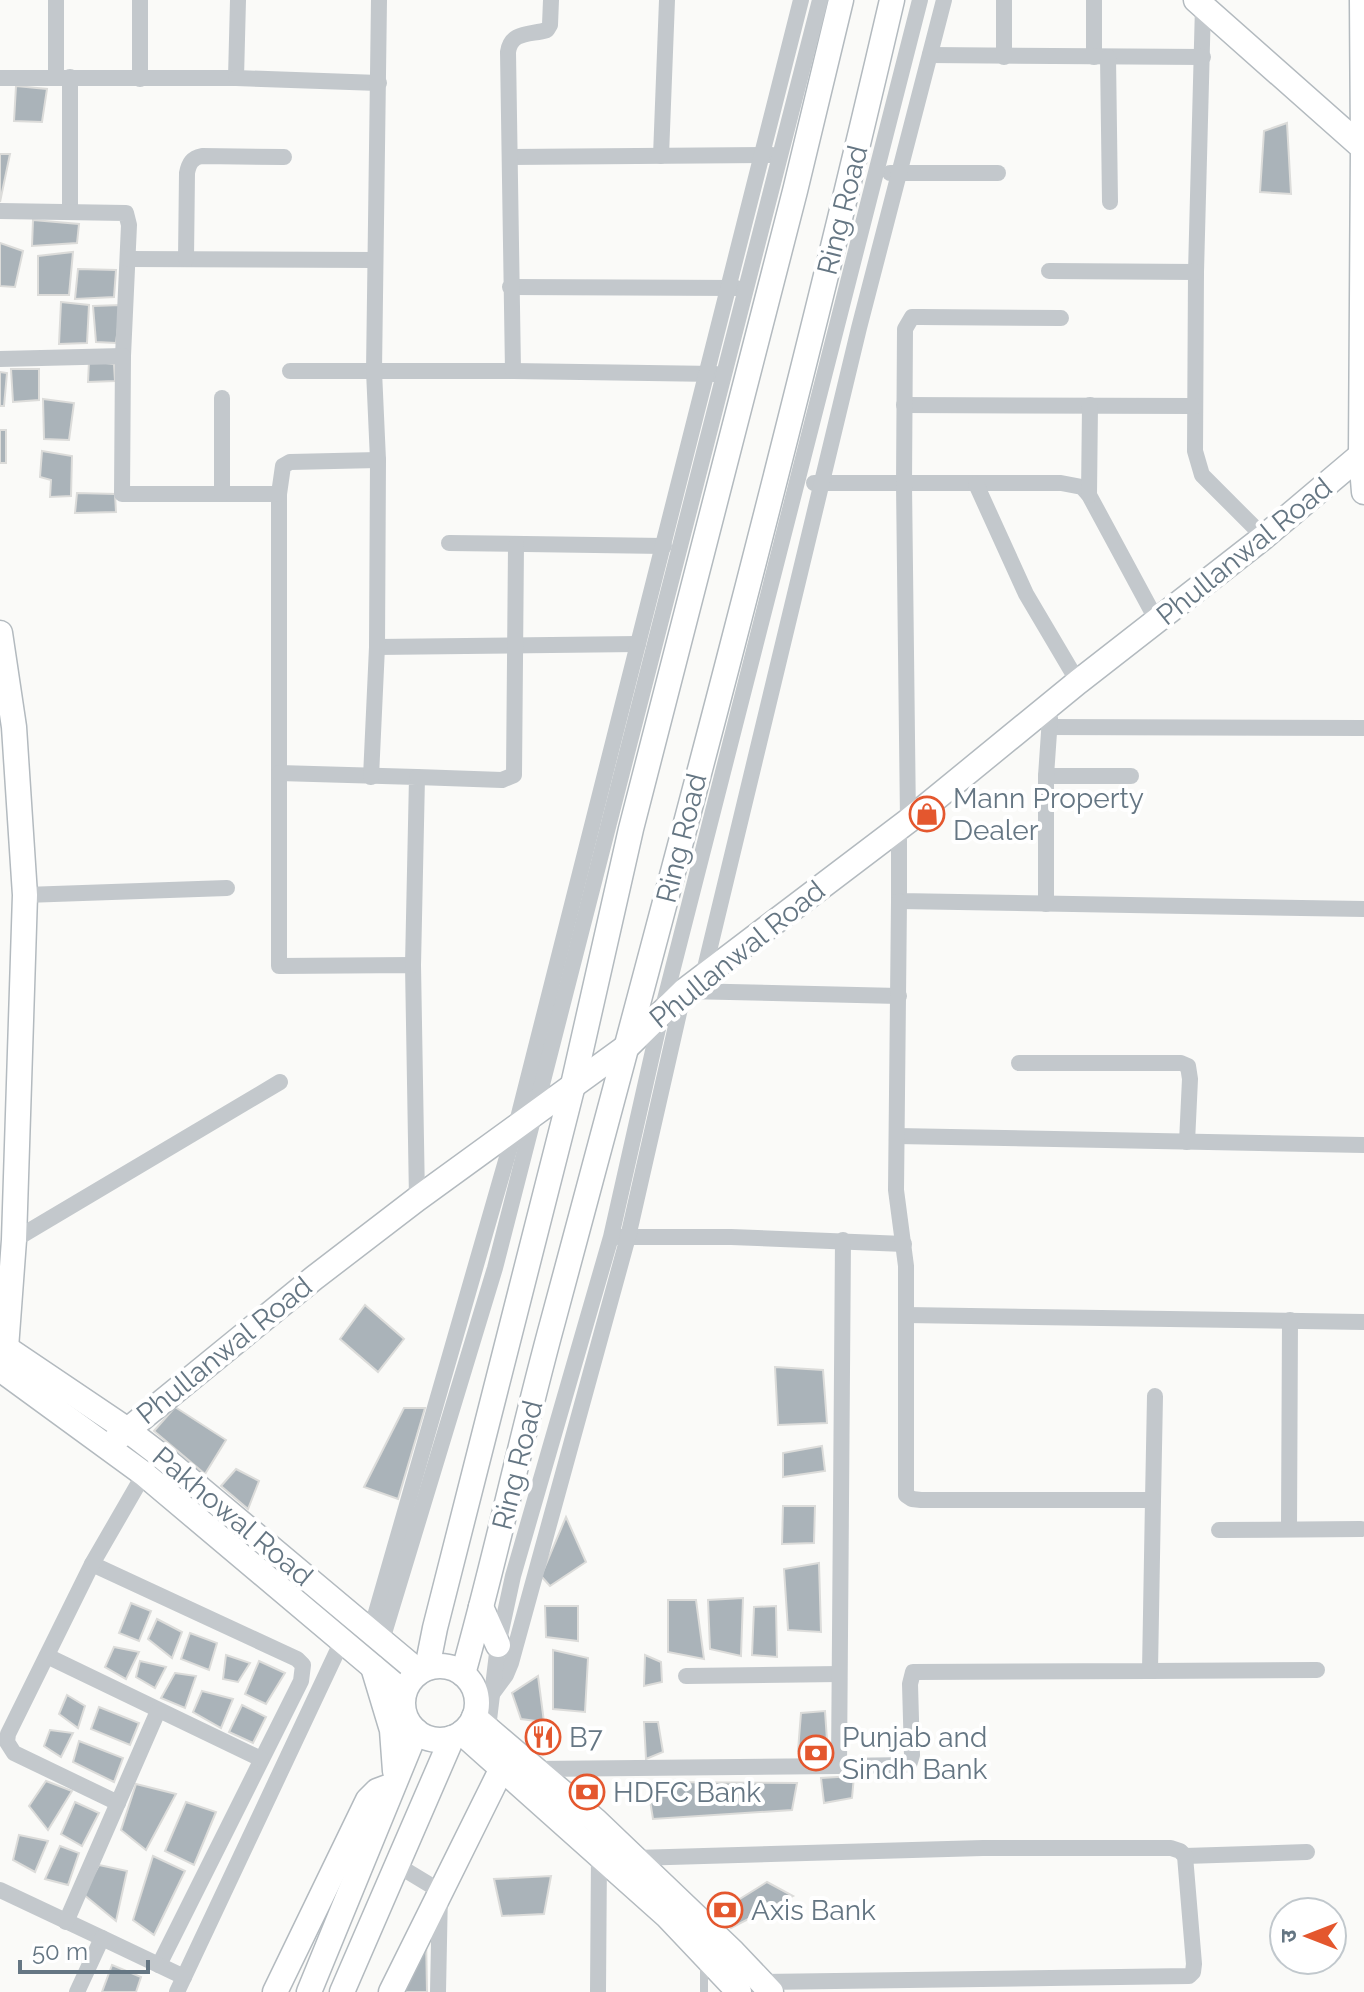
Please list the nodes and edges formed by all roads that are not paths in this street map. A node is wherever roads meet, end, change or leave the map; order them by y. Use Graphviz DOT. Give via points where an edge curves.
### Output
graph roads {
  1 [pos="56,0"];
  2 [pos="140,0"];
  3 [pos="238,0"];
  4 [pos="379,0"];
  5 [pos="551,0"];
  6 [pos="667,0"];
  7 [pos="801,0"];
  8 [pos="820,0"];
  9 [pos="841,0"];
  10 [pos="892,0"];
  11 [pos="920,0"];
  12 [pos="944,0"];
  13 [pos="1004,0"];
  14 [pos="1094,0"];
  15 [pos="1362,0"];
  16 [pos="1199,3"];
  17 [pos="930,55"];
  18 [pos="1004,57"];
  19 [pos="1101,57"];
  20 [pos="1203,57"];
  21 [pos="63,77"];
  22 [pos="0,78"];
  23 [pos="236,78"];
  24 [pos="140,79"];
  25 [pos="379,83"];
  26 [pos="1363,91"];
  27 [pos="1363,148"];
  28 [pos="771,155"];
  29 [pos="661,156"];
  30 [pos="284,157"];
  31 [pos="510,157"];
  32 [pos="877,172"];
  33 [pos="900,173"];
  34 [pos="998,173"];
  35 [pos="1110,202"];
  36 [pos="0,211"];
  37 [pos="70,211"];
  38 [pos="128,259"];
  39 [pos="186,259"];
  40 [pos="375,260"];
  41 [pos="1049,271"];
  42 [pos="1196,272"];
  43 [pos="510,287"];
  44 [pos="736,288"];
  45 [pos="1061,318"];
  46 [pos="837,328"];
  47 [pos="859,328"];
  48 [pos="123,356"];
  49 [pos="0,359"];
  50 [pos="290,371"];
  51 [pos="374,371"];
  52 [pos="513,371"];
  53 [pos="714,374"];
  54 [pos="222,398"];
  55 [pos="904,405"];
  56 [pos="1090,405"];
  57 [pos="1195,406"];
  58 [pos="1363,407"];
  59 [pos="1361,455"];
  60 [pos="378,460"];
  61 [pos="797,483"];
  62 [pos="822,483"];
  63 [pos="904,484"];
  64 [pos="976,484"];
  65 [pos="1364,492"];
  66 [pos="222,494"];
  67 [pos="279,494"];
  68 [pos="1089,495"];
  69 [pos="1264,537"];
  70 [pos="449,543"];
  71 [pos="516,545"];
  72 [pos="664,546"];
  73 [pos="1157,621"];
  74 [pos="0,633"];
  75 [pos="514,644"];
  76 [pos="638,644"];
  77 [pos="377,647"];
  78 [pos="1078,682"];
  79 [pos="1050,716"];
  80 [pos="7,726"];
  81 [pos="1364,728"];
  82 [pos="279,773"];
  83 [pos="1046,776"];
  84 [pos="1131,776"];
  85 [pos="371,777"];
  86 [pos="417,777"];
  87 [pos="903,824"];
  88 [pos="227,888"];
  89 [pos="25,895"];
  90 [pos="899,901"];
  91 [pos="1046,904"];
  92 [pos="1364,909"];
  93 [pos="413,965"];
  94 [pos="703,976"];
  95 [pos="684,991"];
  96 [pos="899,996"];
  97 [pos="662,1011"];
  98 [pos="629,1045"];
  99 [pos="1019,1063"];
  100 [pos="280,1082"];
  101 [pos="573,1085"];
  102 [pos="526,1120"];
  103 [pos="897,1136"];
  104 [pos="1187,1142"];
  105 [pos="1364,1145"];
  106 [pos="417,1199"];
  107 [pos="620,1237"];
  108 [pos="14,1240"];
  109 [pos="843,1240"];
  110 [pos="904,1244"];
  111 [pos="906,1315"];
  112 [pos="1290,1320"];
  113 [pos="1364,1322"];
  114 [pos="2,1355"];
  115 [pos="1155,1396"];
  116 [pos="571,1414"];
  117 [pos="126,1429"];
  118 [pos="108,1446"];
  119 [pos="144,1474"];
  120 [pos="1153,1500"];
  121 [pos="1289,1529"];
  122 [pos="1361,1529"];
  123 [pos="1219,1530"];
  124 [pos="519,1556"];
  125 [pos="92,1564"];
  126 [pos="538,1564"];
  127 [pos="481,1607"];
  128 [pos="376,1635"];
  129 [pos="342,1641"];
  130 [pos="498,1645"];
  131 [pos="47,1656"];
  132 [pos="373,1667"];
  133 [pos="423,1670"];
  134 [pos="1317,1670"];
  135 [pos="1150,1671"];
  136 [pos="463,1674"];
  137 [pos="839,1674"];
  138 [pos="686,1676"];
  139 [pos="404,1693"];
  140 [pos="492,1694"];
  141 [pos="158,1711"];
  142 [pos="469,1729"];
  143 [pos="416,1731"];
  144 [pos="261,1759"];
  145 [pos="506,1759"];
  146 [pos="839,1766"];
  147 [pos="536,1769"];
  148 [pos="394,1784"];
  149 [pos="118,1803"];
  150 [pos="1307,1852"];
  151 [pos="599,1855"];
  152 [pos="1185,1856"];
  153 [pos="635,1858"];
  154 [pos="397,1865"];
  155 [pos="0,1890"];
  156 [pos="440,1891"];
  157 [pos="66,1922"];
  158 [pos="102,1938"];
  159 [pos="705,1955"];
  160 [pos="159,1965"];
  161 [pos="181,1984"];
  162 [pos="766,1987"];
  163 [pos="77,1992"];
  164 [pos="275,1992"];
  165 [pos="309,1992"];
  166 [pos="342,1992"];
  167 [pos="391,1992"];
  168 [pos="438,1992"];
  169 [pos="598,1992"];
  170 [pos="704,1992"];
  171 [pos="739,1992"];
  1 -- 21 [label="street"];
  2 -- 24 [label="street"];
  3 -- 23 [label="street"];
  4 -- 25 [label="street"];
  5 -- 31 [label="street" via="547,30 518,36 509,45"];
  6 -- 29 [label="street"];
  7 -- 28 [label="street"];
  8 -- 28 [label="street"];
  9 -- 101 [label="street" via="631,829"];
  10 -- 98 [label="street, Ring Road" via="838,231"];
  11 -- 32 [label="street"];
  12 -- 17 [label="street"];
  13 -- 18 [label="street"];
  14 -- 19 [label="street"];
  15 -- 26 [label="street"];
  16 -- 20 [label="street"];
  16 -- 27 [label="street"];
  17 -- 18 [label="street"];
  17 -- 33 [label="street"];
  18 -- 19 [label="street"];
  19 -- 20 [label="street"];
  19 -- 35 [label="street"];
  20 -- 42 [label="street"];
  21 -- 22 [label="street"];
  21 -- 24 [label="street"];
  21 -- 37 [label="street"];
  23 -- 24 [label="street"];
  23 -- 25 [label="street"];
  25 -- 40 [label="street"];
  26 -- 27 [label="street"];
  27 -- 58 [label="street"];
  28 -- 29 [label="street"];
  28 -- 44 [label="street"];
  29 -- 31 [label="street"];
  30 -- 39 [label="street" via="194,158 187,173"];
  31 -- 43 [label="street"];
  32 -- 33 [label="street"];
  32 -- 46 [label="street"];
  33 -- 34 [label="street"];
  33 -- 47 [label="street"];
  36 -- 37 [label="street"];
  37 -- 38 [label="street" via="126,213"];
  38 -- 39 [label="street"];
  38 -- 48 [label="street"];
  39 -- 40 [label="street"];
  40 -- 51 [label="street"];
  41 -- 42 [label="street"];
  42 -- 57 [label="street"];
  43 -- 44 [label="street"];
  43 -- 52 [label="street"];
  44 -- 53 [label="street"];
  45 -- 55 [label="street" via="912,317 905,329"];
  46 -- 47 [label="street"];
  46 -- 61 [label="street"];
  47 -- 62 [label="street"];
  48 -- 49 [label="street"];
  48 -- 66 [label="street" via="122,494"];
  50 -- 51 [label="street"];
  51 -- 52 [label="street"];
  51 -- 60 [label="street"];
  52 -- 53 [label="street"];
  53 -- 72 [label="street"];
  53 -- 102 [label="street" via="654,651"];
  54 -- 66 [label="street"];
  55 -- 56 [label="street"];
  55 -- 63 [label="street"];
  56 -- 57 [label="street"];
  56 -- 68 [label="street"];
  57 -- 69 [label="street" via="1195,451 1202,475"];
  58 -- 59 [label="street"];
  59 -- 65 [label="street"];
  59 -- 69 [label="street, Phullanwal Road"];
  60 -- 67 [label="street" via="290,462 283,466"];
  60 -- 77 [label="street"];
  61 -- 62 [label="street"];
  61 -- 97 [label="street"];
  62 -- 63 [label="street"];
  62 -- 94 [label="street"];
  63 -- 64 [label="street"];
  63 -- 87 [label="street"];
  64 -- 68 [label="street" via="1072,484"];
  64 -- 78 [label="street" via="1026,594"];
  66 -- 67 [label="street"];
  67 -- 82 [label="street"];
  68 -- 73 [label="street"];
  69 -- 73 [label="street, Phullanwal Road"];
  70 -- 71 [label="street"];
  71 -- 72 [label="street"];
  71 -- 75 [label="street"];
  72 -- 76 [label="street"];
  73 -- 78 [label="street, Phullanwal Road"];
  74 -- 80 [label="street"];
  75 -- 76 [label="street"];
  75 -- 77 [label="street"];
  75 -- 86 [label="street" via="514,775 502,780"];
  76 -- 102 [label="street"];
  77 -- 85 [label="street"];
  78 -- 79 [label="street, Phullanwal Road"];
  79 -- 81 [label="street"];
  79 -- 83 [label="street"];
  79 -- 87 [label="street, Phullanwal Road"];
  80 -- 89 [label="street"];
  82 -- 85 [label="street"];
  82 -- 93 [label="street" via="279,966"];
  83 -- 84 [label="street"];
  83 -- 91 [label="street"];
  85 -- 86 [label="street"];
  86 -- 93 [label="street"];
  87 -- 90 [label="street"];
  87 -- 94 [label="street, Phullanwal Road"];
  88 -- 89 [label="street"];
  89 -- 108 [label="street"];
  90 -- 91 [label="street"];
  90 -- 96 [label="street"];
  91 -- 92 [label="street"];
  93 -- 106 [label="street"];
  94 -- 95 [label="street, Phullanwal Road"];
  95 -- 96 [label="street"];
  95 -- 97 [label="street, Phullanwal Road"];
  95 -- 107 [label="street"];
  96 -- 103 [label="street"];
  97 -- 98 [label="street, Phullanwal Road"];
  97 -- 107 [label="street"];
  98 -- 101 [label="street, Phullanwal Road"];
  98 -- 127 [label="street, Ring Road"];
  99 -- 104 [label="street" via="1188,1066"];
  100 -- 108 [label="street"];
  101 -- 102 [label="street, Phullanwal Road"];
  101 -- 133 [label="street"];
  102 -- 106 [label="street, Phullanwal Road"];
  102 -- 128 [label="street"];
  102 -- 128 [label="street" via="495,1268"];
  103 -- 104 [label="street"];
  103 -- 110 [label="street" via="896,1190"];
  104 -- 105 [label="street"];
  106 -- 117 [label="street, Phullanwal Road"];
  107 -- 109 [label="street"];
  107 -- 116 [label="street"];
  108 -- 114 [label="street"];
  109 -- 110 [label="street"];
  109 -- 137 [label="street"];
  110 -- 111 [label="street"];
  111 -- 112 [label="street"];
  111 -- 120 [label="street" via="906,1495 921,1500"];
  112 -- 113 [label="street"];
  112 -- 121 [label="street"];
  114 -- 117 [label="street, Pakhowal Road"];
  114 -- 118 [label="street, Pakhowal Road"];
  115 -- 120 [label="street"];
  116 -- 124 [label="street"];
  116 -- 126 [label="street"];
  117 -- 118 [label="street, Phullanwal Road"];
  117 -- 128 [label="street, Pakhowal Road"];
  118 -- 119 [label="street, Pakhowal Road"];
  119 -- 125 [label="street"];
  119 -- 129 [label="street, Pakhowal Road"];
  120 -- 135 [label="street"];
  121 -- 122 [label="street"];
  121 -- 123 [label="street"];
  124 -- 126 [label="street"];
  124 -- 130 [label="street"];
  125 -- 131 [label="street"];
  125 -- 144 [label="street" via="303,1665 301,1681"];
  126 -- 140 [label="street" via="511,1663"];
  127 -- 130 [label="street"];
  127 -- 136 [label="street, Ring Road"];
  128 -- 133 [label="street, Pakhowal Road"];
  129 -- 132 [label="street, Pakhowal Road"];
  129 -- 161 [label="street"];
  130 -- 140 [label="street"];
  131 -- 141 [label="street"];
  131 -- 149 [label="street" via="8,1734 9,1749"];
  132 -- 139 [label="street, Pakhowal Road"];
  132 -- 148 [label="street" via="392,1730"];
  133 -- 136 [label="street" via="440,1666"];
  133 -- 139 [label="street"];
  134 -- 135 [label="street"];
  135 -- 146 [label="street" via="913,1672 909,1765"];
  136 -- 142 [label="street" via="477,1703"];
  137 -- 138 [label="street"];
  137 -- 146 [label="street"];
  139 -- 143 [label="street" via="407,1720"];
  140 -- 142 [label="street"];
  141 -- 144 [label="street"];
  141 -- 149 [label="street"];
  142 -- 143 [label="street" via="440,1740"];
  142 -- 145 [label="street"];
  142 -- 154 [label="street"];
  143 -- 148 [label="street"];
  144 -- 160 [label="street"];
  145 -- 147 [label="street"];
  145 -- 151 [label="street"];
  145 -- 156 [label="street"];
  146 -- 147 [label="street"];
  147 -- 153 [label="street"];
  148 -- 164 [label="street" via="368,1800"];
  148 -- 165 [label="street"];
  149 -- 157 [label="street"];
  150 -- 152 [label="street"];
  151 -- 159 [label="street"];
  151 -- 169 [label="street"];
  152 -- 153 [label="street" via="1171,1848 983,1848"];
  152 -- 162 [label="street" via="1194,1964 1189,1976"];
  153 -- 162 [label="street"];
  154 -- 156 [label="street"];
  154 -- 166 [label="street"];
  155 -- 157 [label="street"];
  156 -- 167 [label="street"];
  156 -- 168 [label="street"];
  157 -- 158 [label="street"];
  158 -- 160 [label="street"];
  158 -- 163 [label="street"];
  159 -- 170 [label="lane"];
  159 -- 171 [label="street"];
  160 -- 161 [label="street"];
}
